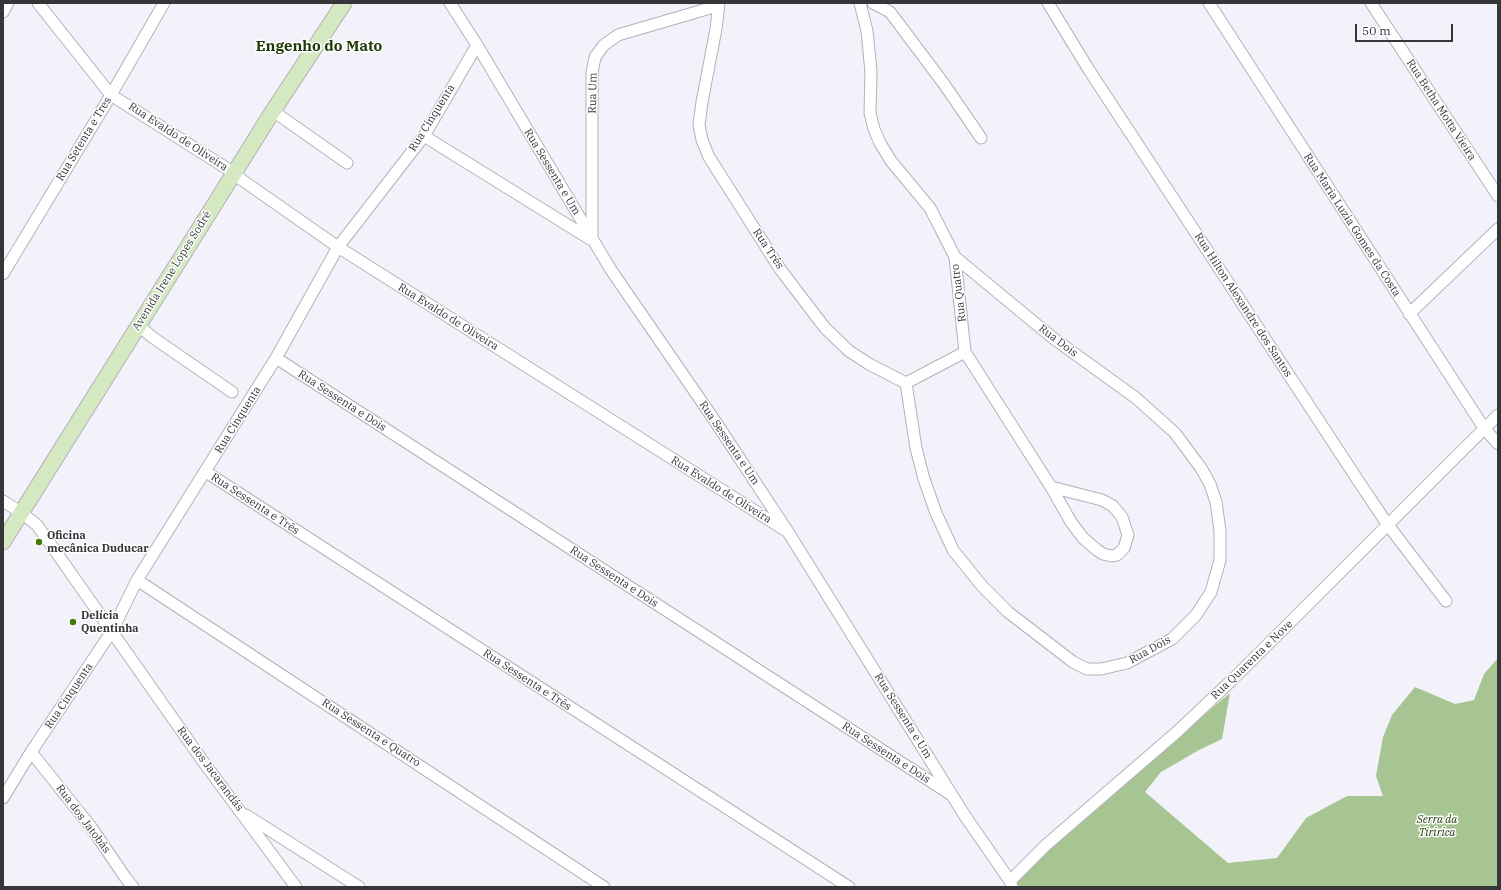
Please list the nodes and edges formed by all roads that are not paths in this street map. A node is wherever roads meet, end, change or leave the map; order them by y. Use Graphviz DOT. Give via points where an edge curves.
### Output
graph roads {
  1 [pos="8,3"];
  2 [pos="38,3"];
  3 [pos="164,3"];
  4 [pos="344,3"];
  5 [pos="450,3"];
  6 [pos="860,3"];
  7 [pos="873,3"];
  8 [pos="1048,3"];
  9 [pos="1208,3"];
  10 [pos="1371,3"];
  11 [pos="718,5"];
  12 [pos="3,7"];
  13 [pos="3,12"];
  14 [pos="477,45"];
  15 [pos="111,95"];
  16 [pos="273,111"];
  17 [pos="424,136"];
  18 [pos="981,138"];
  19 [pos="347,163"];
  20 [pos="234,173"];
  21 [pos="1498,196"];
  22 [pos="1498,230"];
  23 [pos="592,240"];
  24 [pos="338,247"];
  25 [pos="954,257"];
  26 [pos="3,274"];
  27 [pos="1409,314"];
  28 [pos="138,325"];
  29 [pos="965,352"];
  30 [pos="276,358"];
  31 [pos="906,383"];
  32 [pos="232,392"];
  33 [pos="1498,415"];
  34 [pos="1484,428"];
  35 [pos="1498,444"];
  36 [pos="206,472"];
  37 [pos="1051,487"];
  38 [pos="3,501"];
  39 [pos="22,513"];
  40 [pos="1388,525"];
  41 [pos="788,532"];
  42 [pos="3,542"];
  43 [pos="138,580"];
  44 [pos="1446,602"];
  45 [pos="112,631"];
  46 [pos="31,752"];
  47 [pos="952,795"];
  48 [pos="3,798"];
  49 [pos="240,811"];
  50 [pos="1011,884"];
  51 [pos="133,887"];
  52 [pos="296,887"];
  53 [pos="359,887"];
  54 [pos="604,887"];
  55 [pos="849,887"];
  1 -- 12 [label="street"];
  1 -- 13 [label="street"];
  2 -- 15 [label="street, Rua Evaldo de Oliveira"];
  3 -- 15 [label="street, Rua Setenta e Tres"];
  4 -- 16 [label="main road, Avenida Irene Lopes Sodré"];
  5 -- 14 [label="street, Rua Sessenta e Um"];
  6 -- 25 [label="street, Rua Quatro" via="867,31 871,72 870,113 874,129 891,161 930,208"];
  7 -- 18 [label="street" via="890,12"];
  8 -- 40 [label="street, Rua Hilton Alexandre dos Santos" via="1098,84"];
  9 -- 27 [label="street, Rua Maria Luzia Gomes da Costa"];
  10 -- 21 [label="street, Rua Betha Motta Vieira"];
  11 -- 23 [label="street, Rua Um" via="618,36 604,45 596,57 592,73"];
  11 -- 31 [label="street, Rua Três" via="699,125 709,157 780,269 824,328 849,351"];
  14 -- 17 [label="street, Rua Cinquenta"];
  14 -- 23 [label="street, Rua Sessenta e Um"];
  15 -- 20 [label="street, Rua Evaldo de Oliveira"];
  15 -- 26 [label="street, Rua Setenta e Tres"];
  16 -- 19 [label="street"];
  16 -- 20 [label="main road, Avenida Irene Lopes Sodré"];
  17 -- 23 [label="street"];
  17 -- 24 [label="street, Rua Cinquenta"];
  20 -- 24 [label="street, Rua Evaldo de Oliveira"];
  20 -- 28 [label="main road, Avenida Irene Lopes Sodré"];
  22 -- 27 [label="street"];
  23 -- 41 [label="street, Rua Sessenta e Um"];
  24 -- 30 [label="street, Rua Cinquenta"];
  24 -- 41 [label="street, Rua Evaldo de Oliveira"];
  25 -- 29 [label="street, Rua Quatro"];
  25 -- 31 [label="street, Rua Dois" via="1053,338 1136,398 1174,433 1201,468 1216,502 1220,560 1211,592 1196,615 1172,639 1127,663 1101,669 1087,669 1073,662 1008,612 982,586 953,550 936,513 916,448"];
  27 -- 34 [label="street, Rua Maria Luzia Gomes da Costa"];
  28 -- 32 [label="street"];
  28 -- 39 [label="main road, Avenida Irene Lopes Sodré"];
  29 -- 31 [label="street"];
  29 -- 37 [label="street, Rua Quatro"];
  30 -- 36 [label="street, Rua Cinquenta"];
  30 -- 47 [label="street, Rua Sessenta e Dois"];
  33 -- 34 [label="street, Rua Quarenta e Nove"];
  34 -- 35 [label="street, Rua Maria Luzia Gomes da Costa"];
  34 -- 40 [label="street, Rua Quarenta e Nove"];
  36 -- 43 [label="street, Rua Cinquenta"];
  36 -- 55 [label="street, Rua Sessenta e Três"];
  37 -- 37 [label="street, Rua Quatro" via="1102,500 1113,506 1122,516 1128,535 1124,548 1118,555 1103,554 1083,538"];
  38 -- 39 [label="street, Rua dos Jacarandás"];
  39 -- 42 [label="main road, Avenida Irene Lopes Sodré"];
  39 -- 45 [label="street, Rua dos Jacarandás" via="37,525"];
  40 -- 44 [label="street, Rua Hilton Alexandre dos Santos"];
  40 -- 50 [label="street, Rua Quarenta e Nove" via="1232,680 1178,731 1046,845"];
  41 -- 47 [label="street, Rua Sessenta e Um"];
  43 -- 45 [label="street, Rua Cinquenta"];
  43 -- 54 [label="street, Rua Sessenta e Quatro"];
  45 -- 46 [label="street, Rua Cinquenta"];
  45 -- 49 [label="street, Rua dos Jacarandás"];
  46 -- 48 [label="street, Rua Cinquenta"];
  46 -- 51 [label="street, Rua dos Jatobás" via="91,828"];
  47 -- 50 [label="street, Rua Sessenta e Um"];
  49 -- 52 [label="street"];
  49 -- 53 [label="street, Rua dos Jacarandás"];
}
